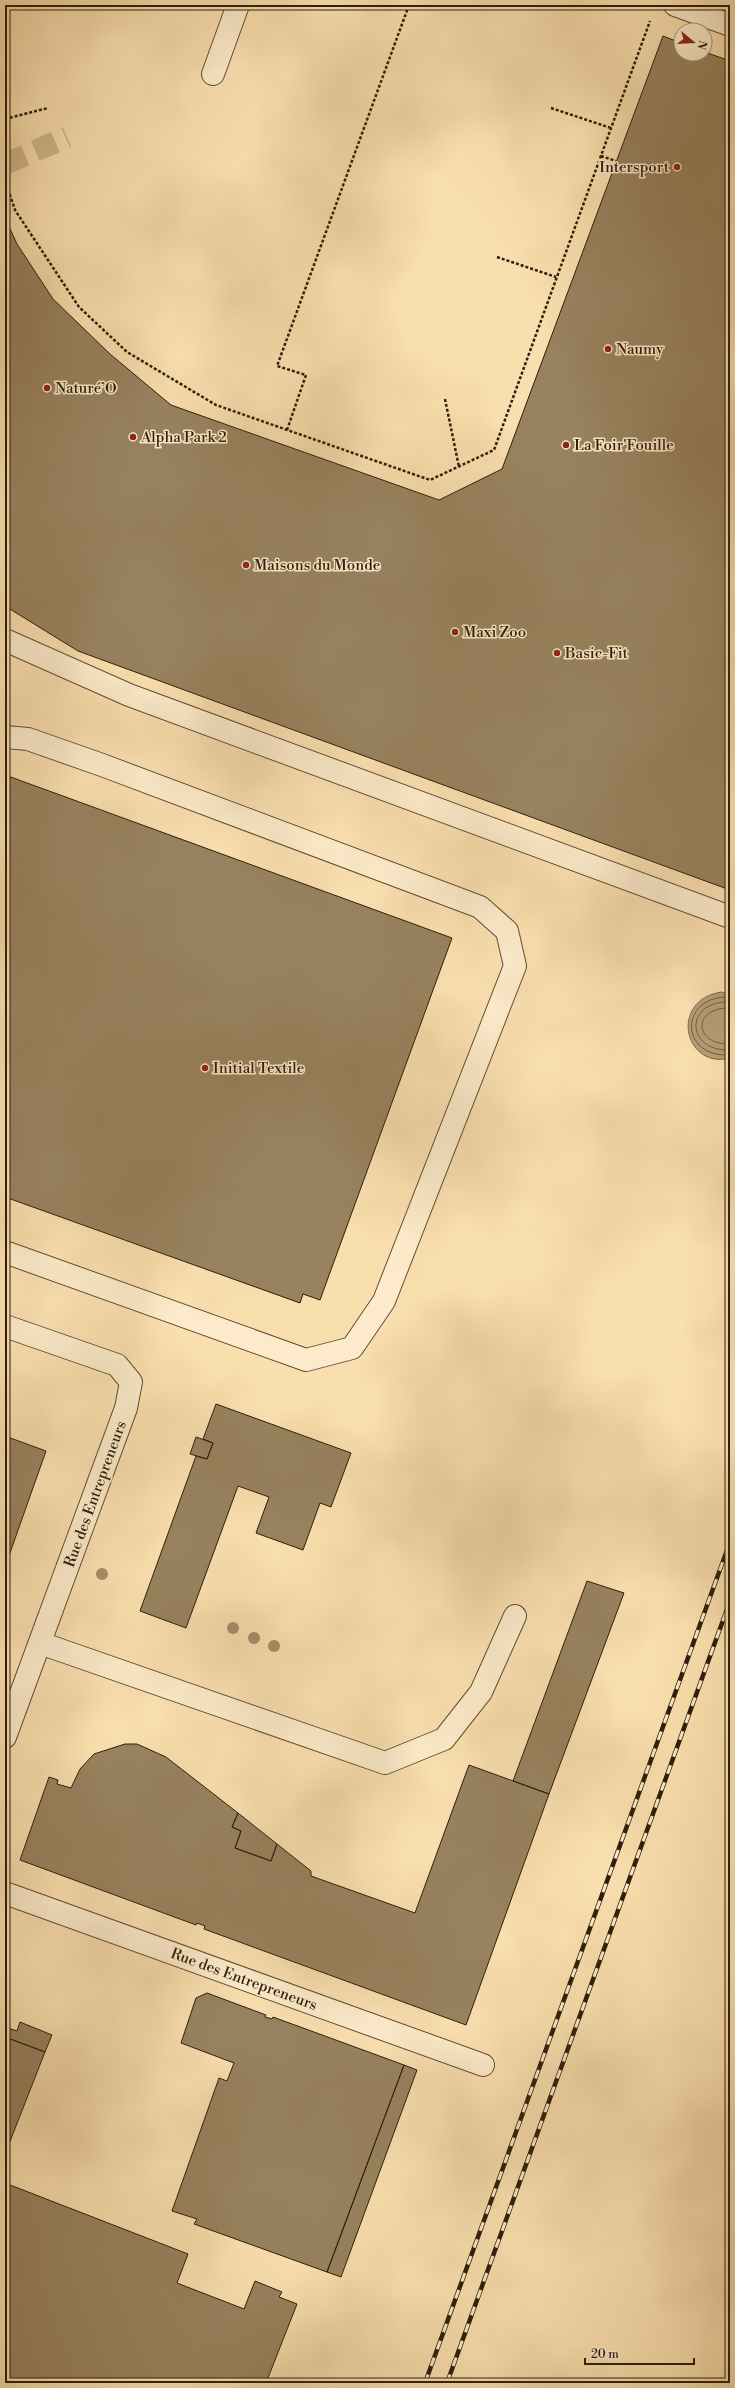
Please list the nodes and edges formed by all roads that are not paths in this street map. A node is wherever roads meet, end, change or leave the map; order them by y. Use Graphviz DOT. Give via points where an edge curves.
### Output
graph roads {
  1 [pos="238,5"];
  2 [pos="675,5"];
  3 [pos="730,25"];
  4 [pos="213,74"];
  5 [pos="5,640"];
  6 [pos="5,737"];
  7 [pos="730,917"];
  8 [pos="5,1252"];
  9 [pos="5,1326"];
  10 [pos="515,1616"];
  11 [pos="40,1643"];
  12 [pos="5,1737"];
  13 [pos="5,1893"];
  14 [pos="483,2065"];
  1 -- 4 [label="street"];
  2 -- 3 [label="street"];
  5 -- 7 [label="street" via="129,695"];
  6 -- 8 [label="street" via="28,739 102,765 480,907 507,931 515,966 384,1301 352,1348 306,1360"];
  9 -- 11 [label="street, Rue des Entrepreneurs" via="117,1365 131,1382 126,1408"];
  10 -- 11 [label="street" via="481,1692 444,1739 384,1763"];
  11 -- 12 [label="street, Rue des Entrepreneurs"];
  13 -- 14 [label="street, Rue des Entrepreneurs"];
}
